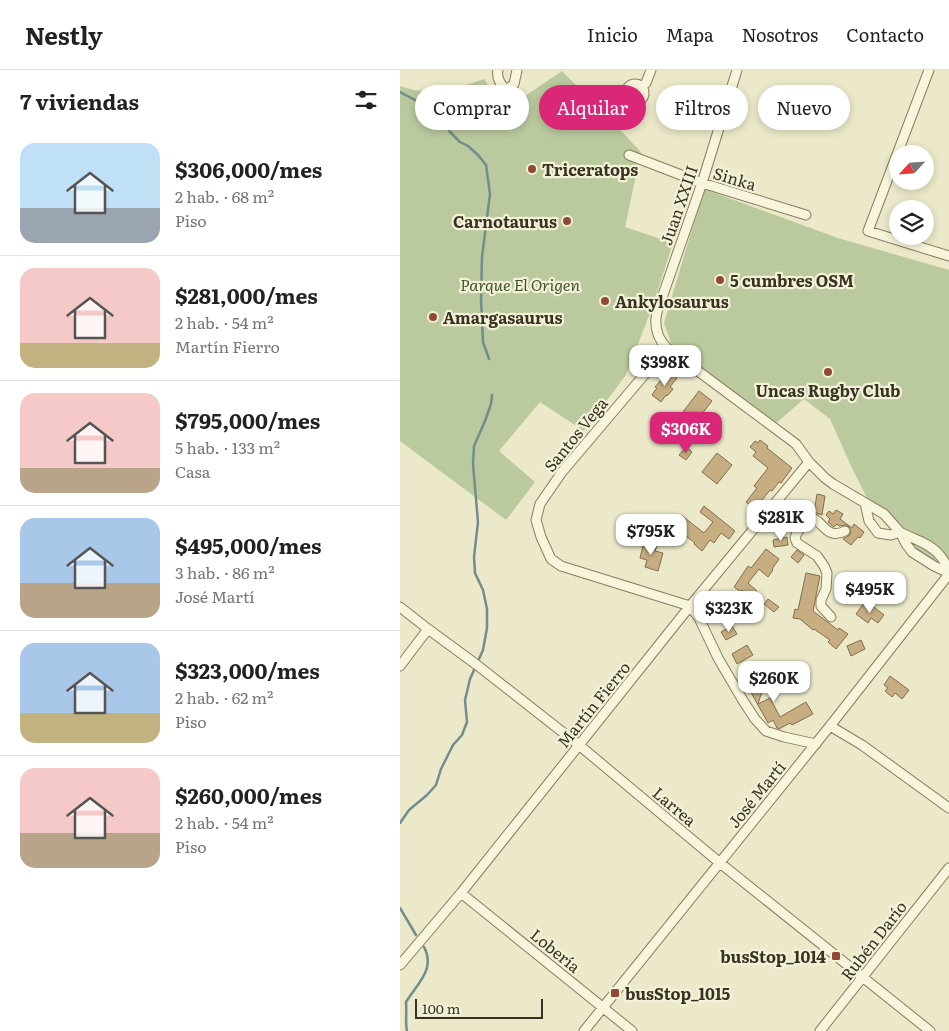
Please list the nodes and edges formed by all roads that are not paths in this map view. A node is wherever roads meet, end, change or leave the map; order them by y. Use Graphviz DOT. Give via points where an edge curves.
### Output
graph roads {
  1 [pos="498,70"];
  2 [pos="517,70"];
  3 [pos="651,70"];
  4 [pos="738,70"];
  5 [pos="929,70"];
  6 [pos="644,85"];
  7 [pos="629,155"];
  8 [pos="702,183"];
  9 [pos="806,215"];
  10 [pos="949,256"];
  11 [pos="666,348"];
  12 [pos="809,462"];
  13 [pos="865,503"];
  14 [pos="845,531"];
  15 [pos="900,532"];
  16 [pos="949,573"];
  17 [pos="400,606"];
  18 [pos="690,606"];
  19 [pos="831,618"];
  20 [pos="428,629"];
  21 [pos="400,666"];
  22 [pos="830,726"];
  23 [pos="816,744"];
  24 [pos="579,745"];
  25 [pos="949,808"];
  26 [pos="720,863"];
  27 [pos="949,868"];
  28 [pos="461,893"];
  29 [pos="400,965"];
  30 [pos="863,978"];
  31 [pos="603,1008"];
  32 [pos="584,1031"];
  33 [pos="632,1031"];
  34 [pos="820,1031"];
  35 [pos="930,1031"];
  1 -- 2 [label="street" via="499,84 506,90 514,84"];
  3 -- 6 [label="street"];
  4 -- 8 [label="street, Juan XXIII"];
  5 -- 10 [label="street" via="868,231"];
  7 -- 8 [label="street, Sinka"];
  8 -- 9 [label="street, Sinka"];
  8 -- 11 [label="street, Juan XXIII" via="657,312 657,332"];
  11 -- 12 [label="street" via="796,444"];
  11 -- 18 [label="street, Santos Vega" via="562,472 540,504 536,520 551,558 561,566"];
  12 -- 13 [label="street" via="833,484"];
  12 -- 18 [label="street, Martín Fierro"];
  13 -- 15 [label="street" via="884,514"];
  13 -- 15 [label="street" via="869,521 878,533 891,535"];
  14 -- 19 [label="street" via="838,534 828,532 809,517 795,538 824,566 826,588 821,606"];
  15 -- 16 [label="street" via="912,552"];
  15 -- 16 [label="street" via="931,547 942,558"];
  16 -- 22 [label="street, José Martí"];
  17 -- 20 [label="street, Larrea"];
  18 -- 23 [label="street" via="760,725 766,731"];
  18 -- 24 [label="street, Martín Fierro"];
  20 -- 21 [label="street"];
  20 -- 24 [label="street, Larrea"];
  22 -- 23 [label="street, José Martí"];
  22 -- 25 [label="street" via="862,745"];
  23 -- 26 [label="street, José Martí"];
  24 -- 26 [label="street, Larrea"];
  24 -- 28 [label="street, Martín Fierro"];
  26 -- 30 [label="street, Larrea"];
  26 -- 31 [label="street, José Martí"];
  27 -- 30 [label="street, Rubén Darío"];
  28 -- 29 [label="street, Martín Fierro"];
  28 -- 31 [label="street, Lobería"];
  30 -- 34 [label="street, Rubén Darío"];
  30 -- 35 [label="street, Larrea"];
  31 -- 32 [label="street, José Martí"];
  31 -- 33 [label="street, Lobería"];
}
